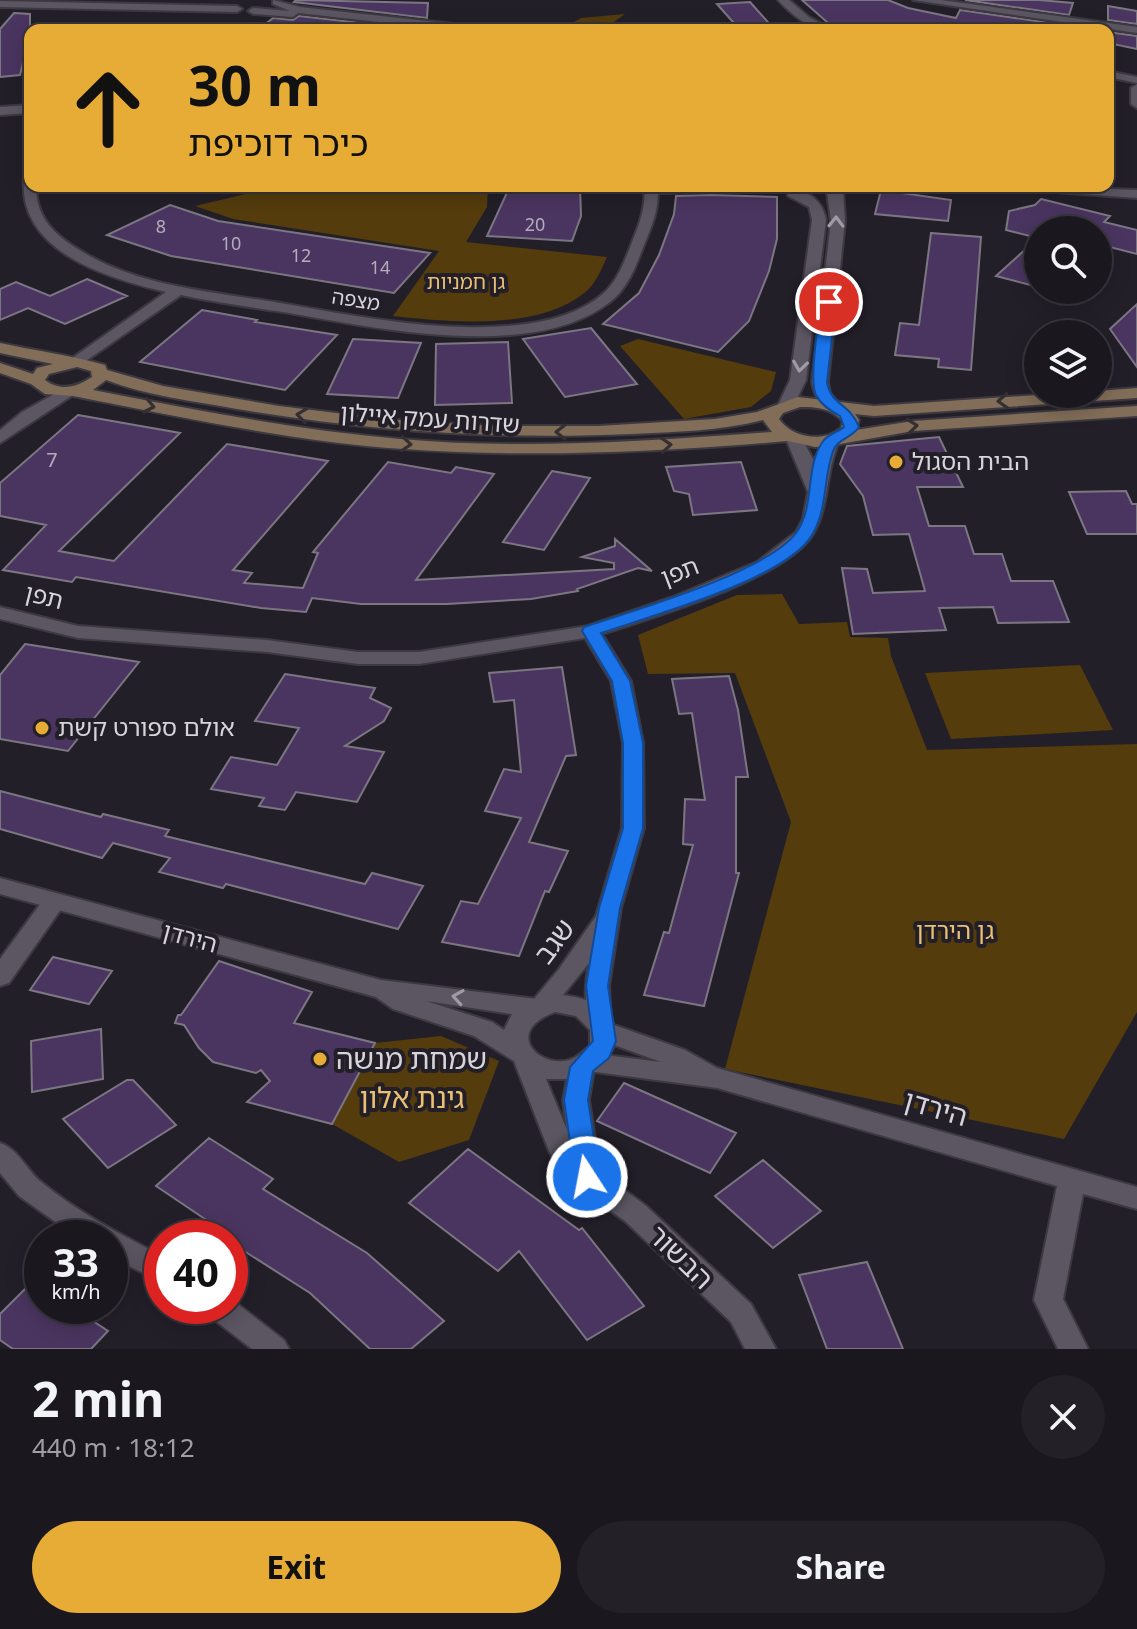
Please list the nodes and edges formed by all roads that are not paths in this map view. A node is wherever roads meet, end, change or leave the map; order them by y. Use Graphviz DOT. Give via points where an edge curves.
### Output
graph roads {
  1 [pos="8,0"];
  2 [pos="83,0"];
  3 [pos="783,0"];
  4 [pos="918,0"];
  5 [pos="275,1"];
  6 [pos="0,2"];
  7 [pos="237,3"];
  8 [pos="253,11"];
  9 [pos="389,24"];
  10 [pos="426,24"];
  11 [pos="815,24"];
  12 [pos="1093,24"];
  13 [pos="1114,27"];
  14 [pos="1137,30"];
  15 [pos="1114,75"];
  16 [pos="1137,80"];
  17 [pos="1137,88"];
  18 [pos="24,103"];
  19 [pos="1137,104"];
  20 [pos="0,105"];
  21 [pos="24,109"];
  22 [pos="0,111"];
  23 [pos="28,192"];
  24 [pos="651,192"];
  25 [pos="792,192"];
  26 [pos="802,192"];
  27 [pos="822,192"];
  28 [pos="835,192"];
  29 [pos="1110,192"];
  30 [pos="1137,194"];
  31 [pos="185,291"];
  32 [pos="0,348"];
  33 [pos="74,362"];
  34 [pos="0,368"];
  35 [pos="100,370"];
  36 [pos="38,383"];
  37 [pos="70,392"];
  38 [pos="1137,393"];
  39 [pos="836,407"];
  40 [pos="782,408"];
  41 [pos="1137,411"];
  42 [pos="22,420"];
  43 [pos="790,437"];
  44 [pos="0,438"];
  45 [pos="833,440"];
  46 [pos="817,494"];
  47 [pos="0,613"];
  48 [pos="591,631"];
  49 [pos="0,886"];
  50 [pos="54,902"];
  51 [pos="609,908"];
  52 [pos="0,977"];
  53 [pos="381,989"];
  54 [pos="538,1007"];
  55 [pos="602,1026"];
  56 [pos="523,1058"];
  57 [pos="585,1065"];
  58 [pos="717,1078"];
  59 [pos="0,1154"];
  60 [pos="587,1177"];
  61 [pos="1072,1180"];
  62 [pos="1137,1198"];
  63 [pos="74,1220"];
  64 [pos="241,1324"];
  65 [pos="274,1349"];
  66 [pos="761,1349"];
  67 [pos="1073,1349"];
  1 -- 6 [label="street"];
  2 -- 7 [label="street"];
  3 -- 11 [label="street"];
  4 -- 12 [label="street"];
  5 -- 8 [label="street" via="272,8"];
  5 -- 10 [label="street" via="298,10"];
  6 -- 7 [label="street"];
  7 -- 8 [label="street"];
  8 -- 9 [label="street"];
  13 -- 14 [label="street"];
  15 -- 16 [label="street"];
  17 -- 19 [label="street"];
  18 -- 20 [label="street"];
  21 -- 22 [label="street"];
  23 -- 31 [label="street, מצפה" via="30,211 52,238 90,261"];
  24 -- 31 [label="street, מצפה" via="644,230 624,278 600,302 549,323 446,331"];
  25 -- 40 [label="street, one-way" via="808,197 819,220 798,380"];
  26 -- 27 [label="street"];
  39 -- 28 [label="street, one-way" via="822,394 820,382 838,221"];
  29 -- 30 [label="street"];
  31 -- 33 [label="street"];
  31 -- 35 [label="street"];
  32 -- 33 [label="main road"];
  33 -- 35 [label="main road, שדרות עמק איילון"];
  33 -- 36 [label="main road" via="43,371"];
  34 -- 36 [label="main road"];
  35 -- 37 [label="main road" via="95,383"];
  40 -- 35 [label="main road, שדרות עמק איילון, one-way" via="740,420 603,431 453,429 279,411 156,388"];
  36 -- 37 [label="main road, שדרות עמק איילון" via="50,391"];
  36 -- 42 [label="street" via="35,403"];
  37 -- 42 [label="street"];
  37 -- 43 [label="main road, שדרות עמק איילון, one-way" via="265,428 401,444 606,449"];
  38 -- 39 [label="main road, one-way" via="874,411"];
  39 -- 40 [label="main road, שדרות עמק איילון" via="814,402"];
  39 -- 45 [label="main road" via="852,427"];
  40 -- 43 [label="main road" via="771,419"];
  45 -- 41 [label="main road, one-way" via="913,426"];
  42 -- 44 [label="street"];
  43 -- 45 [label="main road, שדרות עמק איילון"];
  43 -- 46 [label="street"];
  45 -- 46 [label="street, תפן" via="823,457"];
  46 -- 48 [label="street, תפן" via="804,535 764,566"];
  47 -- 48 [label="street, תפן" via="78,632 358,658 419,658"];
  48 -- 51 [label="street, שגב" via="621,681 633,743 633,828"];
  49 -- 50 [label="street, הירדן"];
  50 -- 52 [label="street"];
  50 -- 53 [label="street, הירדן"];
  51 -- 54 [label="street, שגב" via="568,975"];
  51 -- 55 [label="street, שגב" via="597,986"];
  54 -- 53 [label="street, הירדן, one-way"];
  53 -- 56 [label="street, הירדן" via="402,1003 483,1029"];
  54 -- 55 [label="street" via="581,1006"];
  54 -- 56 [label="street" via="519,1020 514,1031"];
  55 -- 57 [label="street" via="601,1051"];
  55 -- 58 [label="street, הירדן"];
  56 -- 57 [label="street" via="555,1072"];
  56 -- 60 [label="street, הבשור" via="562,1151 575,1171"];
  57 -- 58 [label="street, הירדן"];
  57 -- 60 [label="street" via="576,1100"];
  58 -- 61 [label="street, הירדן"];
  59 -- 63 [label="street" via="29,1188"];
  60 -- 66 [label="street, הבשור" via="635,1213 741,1313"];
  61 -- 62 [label="street, הירדן"];
  61 -- 67 [label="street" via="1048,1300"];
  64 -- 65 [label="street"];
}
